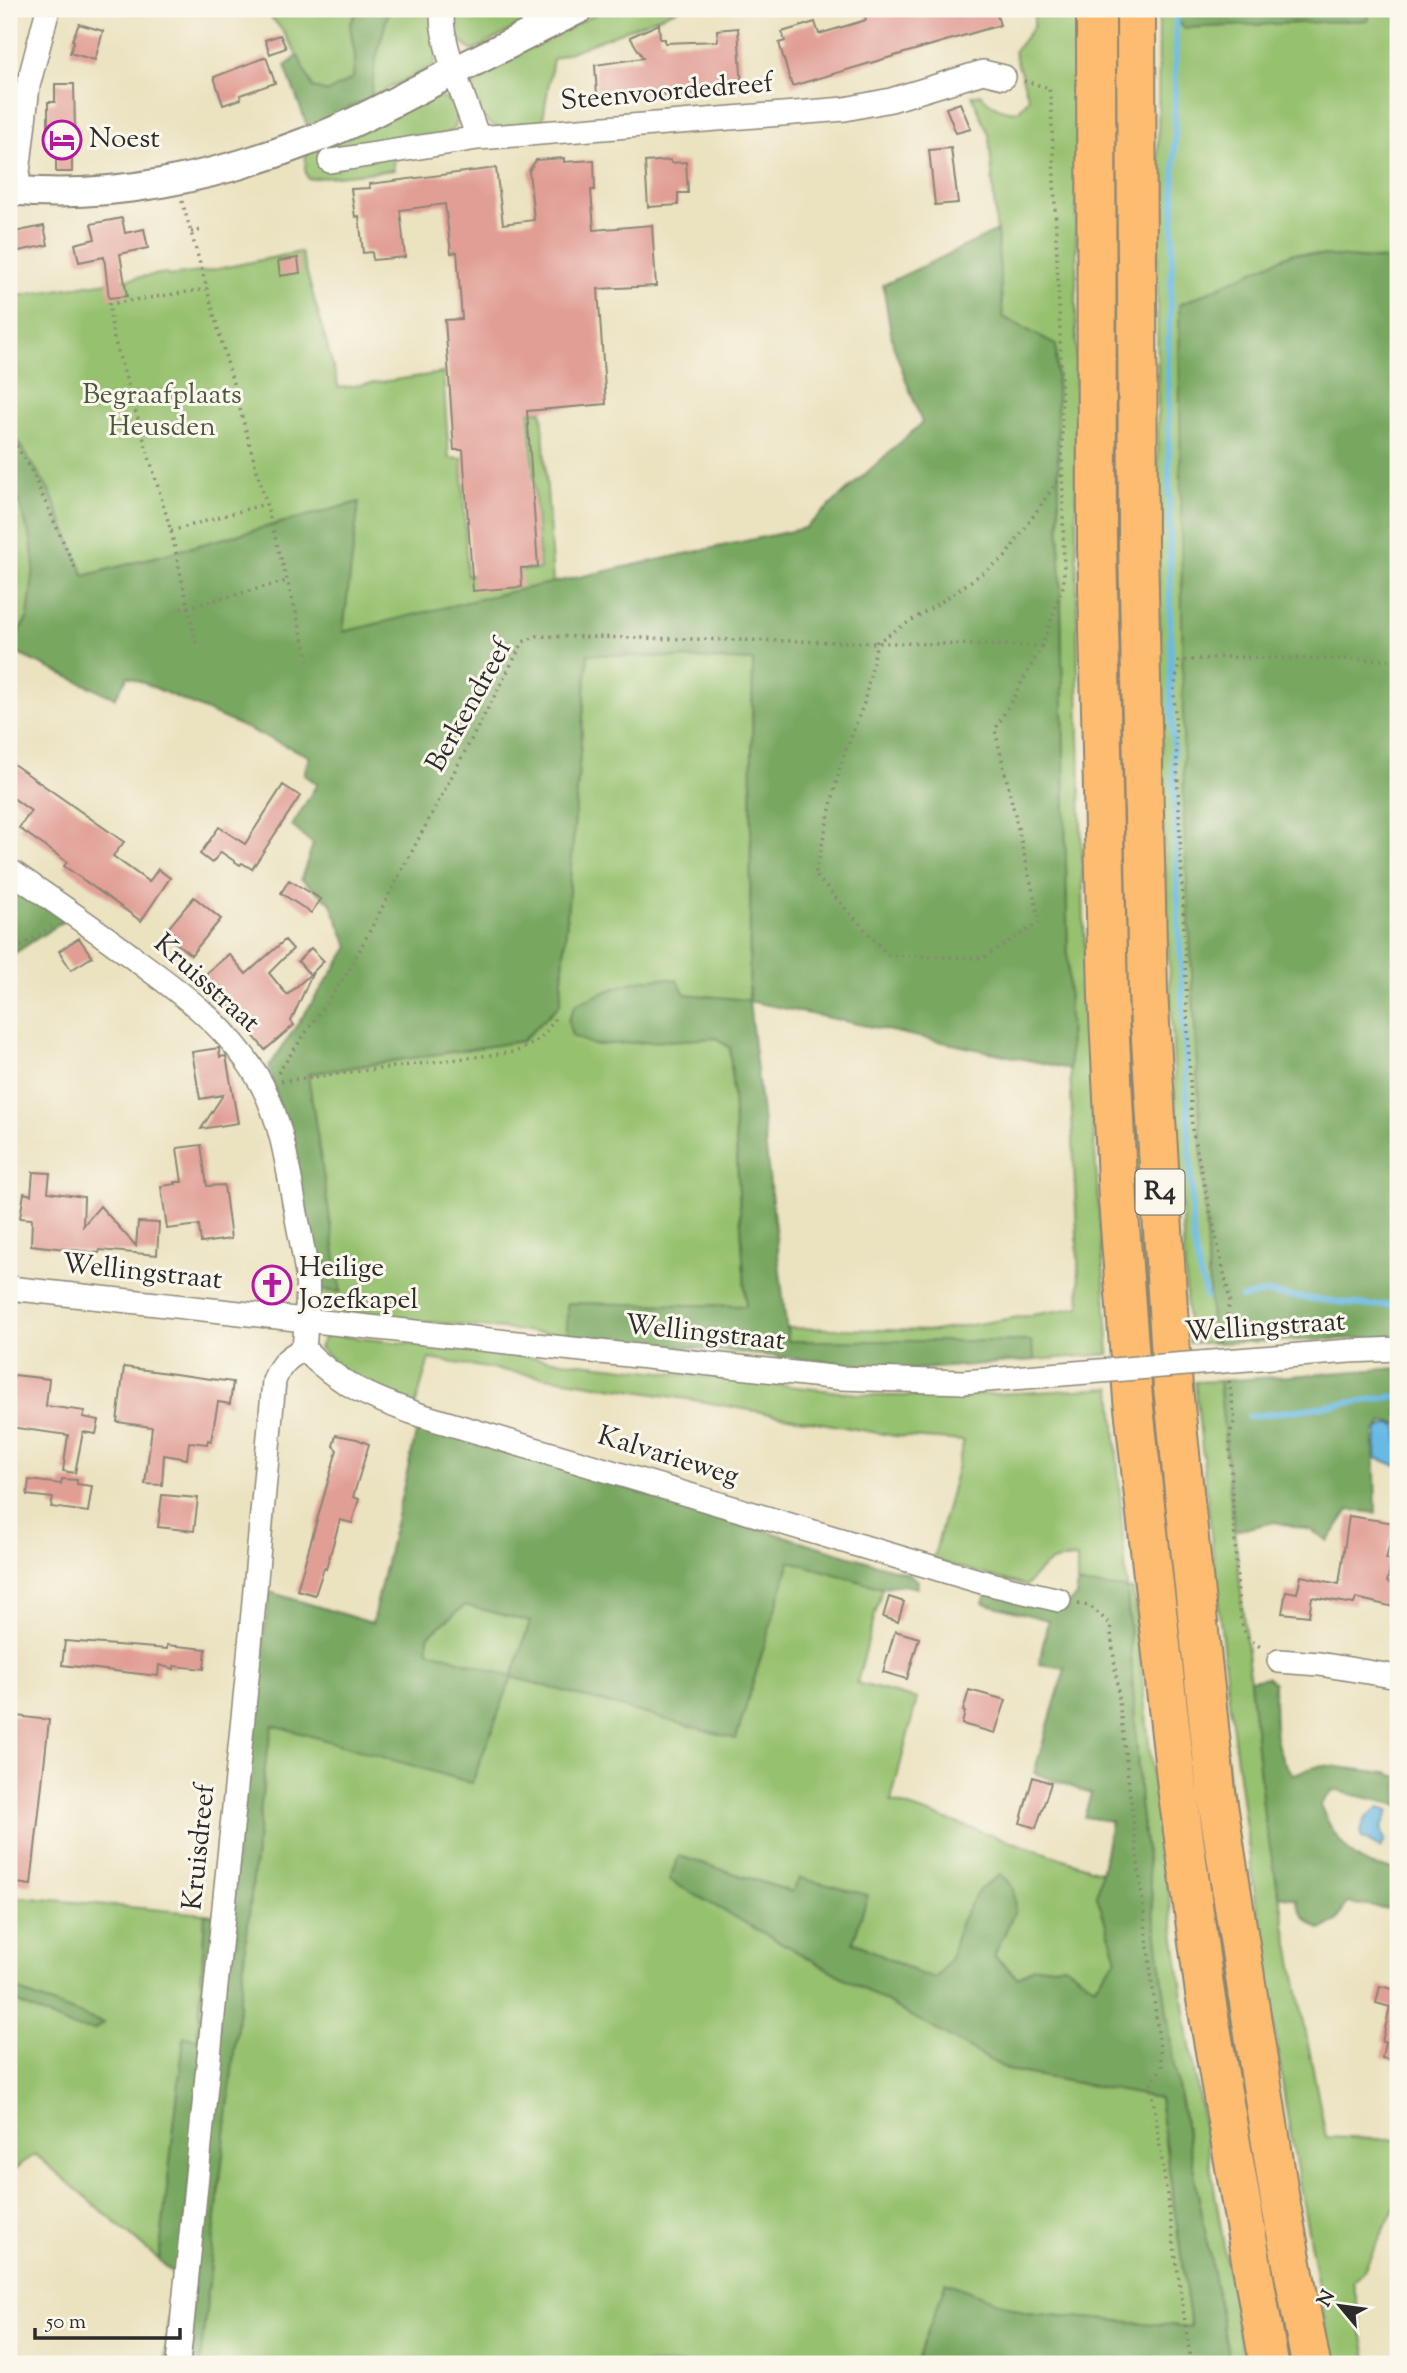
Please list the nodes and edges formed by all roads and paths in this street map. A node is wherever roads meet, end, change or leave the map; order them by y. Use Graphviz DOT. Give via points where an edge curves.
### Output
graph roads {
  1 [pos="48,9"];
  2 [pos="443,9"];
  3 [pos="579,9"];
  4 [pos="1096,9"];
  5 [pos="1136,9"];
  6 [pos="456,71"];
  7 [pos="1004,77"];
  8 [pos="478,138"];
  9 [pos="330,161"];
  10 [pos="175,179"];
  11 [pos="12,191"];
  12 [pos="203,230"];
  13 [pos="191,232"];
  14 [pos="207,289"];
  15 [pos="9,434"];
  16 [pos="1063,473"];
  17 [pos="265,504"];
  18 [pos="171,531"];
  19 [pos="76,570"];
  20 [pos="286,580"];
  21 [pos="188,607"];
  22 [pos="181,609"];
  23 [pos="877,642"];
  24 [pos="196,643"];
  25 [pos="1042,646"];
  26 [pos="309,660"];
  27 [pos="1398,660"];
  28 [pos="9,870"];
  29 [pos="74,914"];
  30 [pos="9,954"];
  31 [pos="557,1014"];
  32 [pos="262,1085"];
  33 [pos="9,1288"];
  34 [pos="307,1319"];
  35 [pos="304,1349"];
  36 [pos="1398,1349"];
  37 [pos="1224,1352"];
  38 [pos="1229,1377"];
  39 [pos="1059,1600"];
  40 [pos="1279,1661"];
  41 [pos="1398,1677"];
  42 [pos="178,2364"];
  43 [pos="1191,2364"];
  44 [pos="1269,2364"];
  45 [pos="1311,2364"];
  1 -- 11 [label="street" via="28,86"];
  2 -- 6 [label="street" via="444,43"];
  3 -- 6 [label="street"];
  4 -- 44 [label="highway, R4" via="1097,546 1108,996 1119,1213 1133,1399 1177,1787 1205,1993"];
  5 -- 45 [label="highway, R4" via="1138,531 1148,992 1172,1388 1216,1792"];
  6 -- 8 [label="street"];
  6 -- 10 [label="street" via="307,142"];
  7 -- 8 [label="street, Steenvoordedreef" via="983,72 845,109"];
  7 -- 16 [label="path" via="1049,88"];
  8 -- 9 [label="street, Steenvoordedreef"];
  10 -- 11 [label="street" via="68,194"];
  10 -- 13 [label="path"];
  12 -- 13 [label="path"];
  13 -- 14 [label="path"];
  14 -- 17 [label="path"];
  14 -- 18 [label="path" via="109,304 113,335"];
  15 -- 19 [label="path" via="30,468"];
  16 -- 23 [label="path" via="1005,557"];
  16 -- 25 [label="path" via="1065,584"];
  17 -- 18 [label="path"];
  17 -- 20 [label="path"];
  18 -- 21 [label="path"];
  20 -- 21 [label="path"];
  20 -- 26 [label="path"];
  21 -- 22 [label="path"];
  21 -- 24 [label="path"];
  23 -- 25 [label="path, Berkendreef"];
  23 -- 25 [label="path" via="864,703 839,766 815,875 888,955 969,958 983,958 1040,922 995,730"];
  23 -- 32 [label="path, Berkendreef" via="537,636 523,642 349,970 281,1071"];
  27 -- 37 [label="path" via="1225,657 1179,662 1174,691 1192,1129 1230,1300"];
  28 -- 29 [label="street, Kruisstraat"];
  29 -- 30 [label="path"];
  29 -- 32 [label="street, Kruisstraat" via="221,1030"];
  31 -- 32 [label="path" via="547,1033 514,1052"];
  32 -- 34 [label="street, Kruisstraat" via="284,1149 307,1275"];
  33 -- 34 [label="street, Wellingstraat"];
  34 -- 35 [label="street"];
  34 -- 36 [label="street, Wellingstraat, bridge" via="840,1378 963,1382"];
  35 -- 39 [label="street, Kalvarieweg" via="347,1385 420,1415 971,1579"];
  35 -- 42 [label="street, Kruisdreef" via="290,1356 274,1381"];
  38 -- 40 [label="path" via="1235,1420 1230,1453 1239,1614 1246,1636"];
  39 -- 43 [label="path" via="1090,1606 1110,1624 1162,2067 1151,2084"];
  40 -- 41 [label="street"];
}
